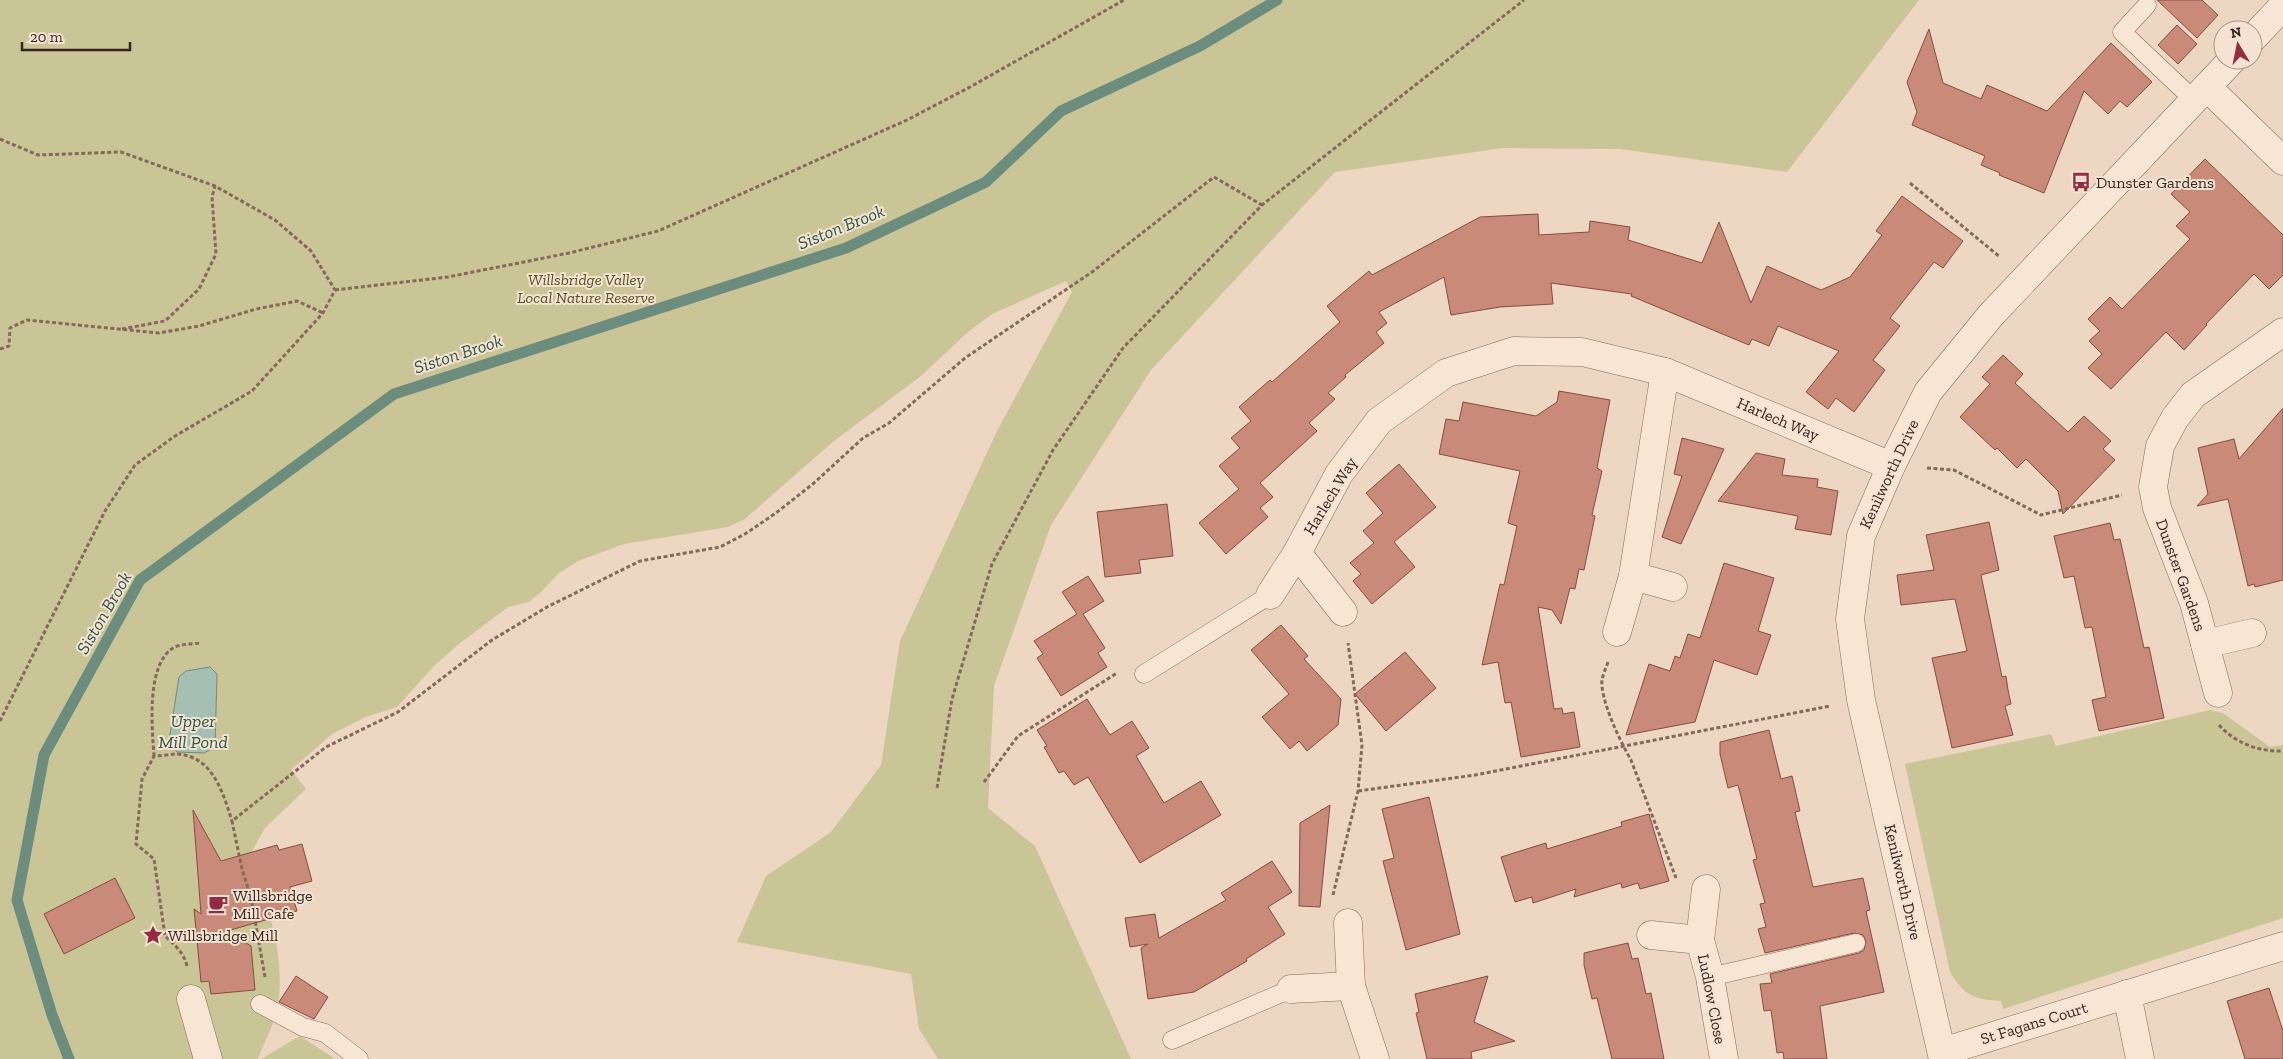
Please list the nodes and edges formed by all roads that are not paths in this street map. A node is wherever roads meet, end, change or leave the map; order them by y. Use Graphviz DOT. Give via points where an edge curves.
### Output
graph roads {
  1 [pos="2147,5"];
  2 [pos="2283,6"];
  3 [pos="2263,27"];
  4 [pos="2222,70"];
  5 [pos="2200,93"];
  6 [pos="2283,161"];
  7 [pos="2283,332"];
  8 [pos="1665,372"];
  9 [pos="1891,466"];
  10 [pos="1297,554"];
  11 [pos="1633,576"];
  12 [pos="1673,587"];
  13 [pos="1270,595"];
  14 [pos="1335,602"];
  15 [pos="1617,632"];
  16 [pos="2252,633"];
  17 [pos="2205,644"];
  18 [pos="1144,674"];
  19 [pos="2218,693"];
  20 [pos="1706,889"];
  21 [pos="1348,923"];
  22 [pos="1650,935"];
  23 [pos="1700,940"];
  24 [pos="1856,943"];
  25 [pos="2283,946"];
  26 [pos="1710,977"];
  27 [pos="1351,986"];
  28 [pos="1290,989"];
  29 [pos="2127,994"];
  30 [pos="191,999"];
  31 [pos="260,1004"];
  32 [pos="1172,1040"];
  33 [pos="1942,1056"];
  34 [pos="208,1059"];
  35 [pos="359,1059"];
  36 [pos="1375,1059"];
  37 [pos="1724,1059"];
  38 [pos="2140,1059"];
  1 -- 5 [label="lane" via="2122,32"];
  2 -- 3 [label="street"];
  4 -- 5 [label="street, Kenilworth Drive"];
  5 -- 6 [label="street"];
  5 -- 9 [label="street, Kenilworth Drive" via="1991,315 1928,392"];
  7 -- 17 [label="street, Dunster Gardens" via="2193,395 2175,418 2160,446 2154,487 2157,508 2194,603"];
  8 -- 9 [label="street, Harlech Way"];
  8 -- 10 [label="street, Harlech Way" via="1582,352 1514,351 1446,373 1379,421 1340,474"];
  8 -- 11 [label="street"];
  9 -- 33 [label="street, Kenilworth Drive" via="1861,536 1850,619 1861,700"];
  10 -- 13 [label="street, Harlech Way"];
  10 -- 14 [label="street, Harlech Way"];
  11 -- 12 [label="street"];
  11 -- 15 [label="street"];
  13 -- 18 [label="lane, Harlech Way"];
  16 -- 17 [label="street"];
  17 -- 19 [label="street, Dunster Gardens"];
  20 -- 23 [label="street, Ludlow Close"];
  21 -- 27 [label="street"];
  22 -- 23 [label="street, Ludlow Close"];
  23 -- 26 [label="street, Ludlow Close"];
  24 -- 26 [label="lane"];
  25 -- 29 [label="street, St Fagans Court"];
  26 -- 37 [label="street, Ludlow Close"];
  27 -- 28 [label="street"];
  27 -- 36 [label="street"];
  28 -- 32 [label="lane"];
  29 -- 33 [label="street, St Fagans Court"];
  29 -- 38 [label="street"];
  30 -- 34 [label="street"];
  31 -- 35 [label="lane" via="303,1027 325,1033"];
}
